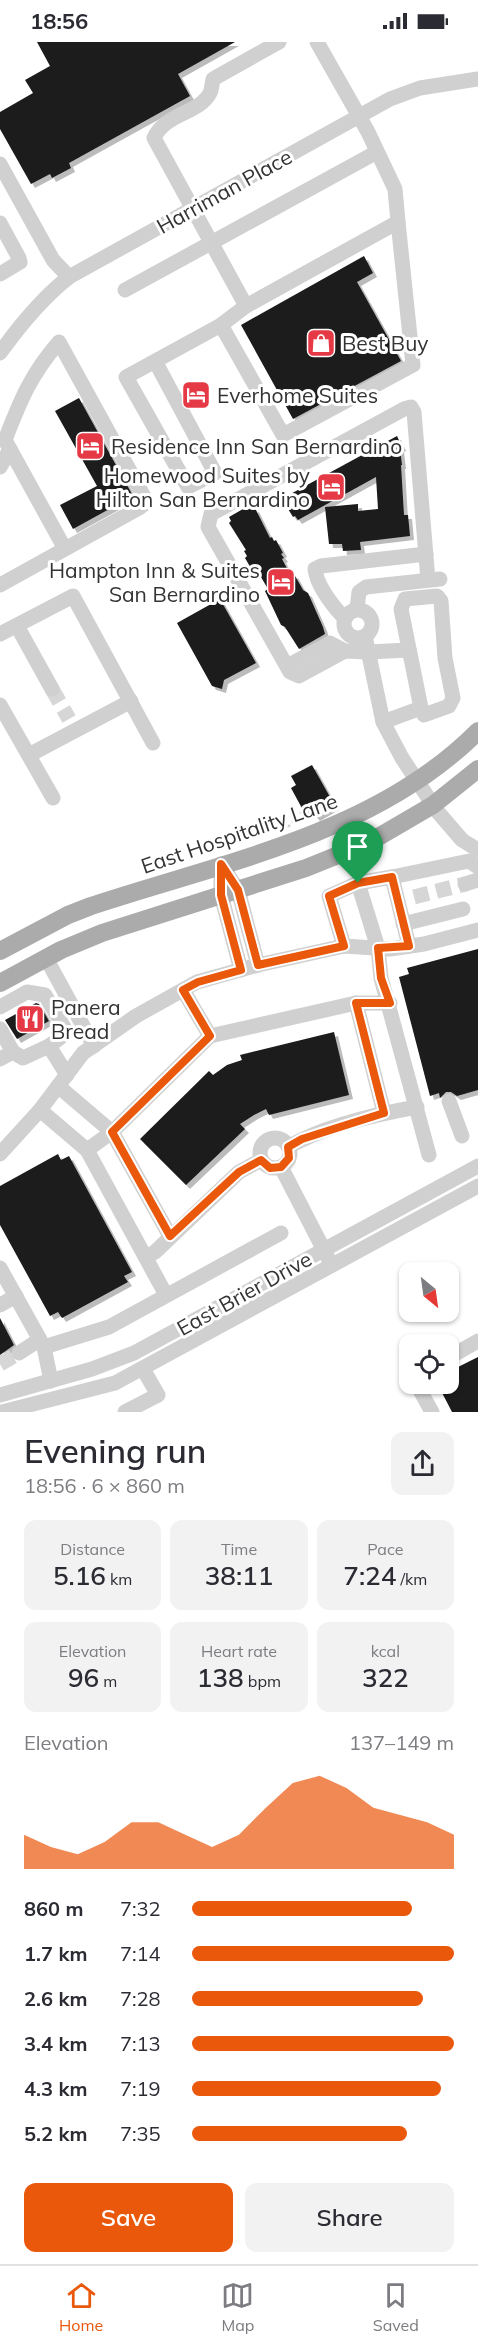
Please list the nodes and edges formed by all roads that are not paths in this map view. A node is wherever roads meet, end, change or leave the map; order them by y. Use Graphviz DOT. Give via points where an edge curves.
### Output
graph roads {
  1 [pos="279,42"];
  2 [pos="321,43"];
  3 [pos="478,79"];
  4 [pos="359,117"];
  5 [pos="377,152"];
  6 [pos="0,164"];
  7 [pos="191,209"];
  8 [pos="398,222"];
  9 [pos="0,223"];
  10 [pos="211,243"];
  11 [pos="0,274"];
  12 [pos="69,277"];
  13 [pos="125,290"];
  14 [pos="246,306"];
  15 [pos="221,325"];
  16 [pos="0,353"];
  17 [pos="155,361"];
  18 [pos="10,449"];
  19 [pos="0,467"];
  20 [pos="65,549"];
  21 [pos="426,554"];
  22 [pos="0,585"];
  23 [pos="357,609"];
  24 [pos="345,619"];
  25 [pos="17,626"];
  26 [pos="0,634"];
  27 [pos="365,636"];
  28 [pos="409,650"];
  29 [pos="368,652"];
  30 [pos="52,688"];
  31 [pos="131,701"];
  32 [pos="0,705"];
  33 [pos="421,708"];
  34 [pos="383,722"];
  35 [pos="478,731"];
  36 [pos="153,743"];
  37 [pos="29,755"];
  38 [pos="478,769"];
  39 [pos="417,780"];
  40 [pos="53,798"];
  41 [pos="433,805"];
  42 [pos="478,850"];
  43 [pos="221,864"];
  44 [pos="478,867"];
  45 [pos="392,877"];
  46 [pos="358,883"];
  47 [pos="229,892"];
  48 [pos="414,897"];
  49 [pos="398,902"];
  50 [pos="470,907"];
  51 [pos="404,924"];
  52 [pos="478,930"];
  53 [pos="344,946"];
  54 [pos="409,946"];
  55 [pos="378,948"];
  56 [pos="0,951"];
  57 [pos="46,958"];
  58 [pos="258,965"];
  59 [pos="241,970"];
  60 [pos="0,983"];
  61 [pos="183,990"];
  62 [pos="356,1003"];
  63 [pos="390,1003"];
  64 [pos="0,1007"];
  65 [pos="0,1029"];
  66 [pos="210,1036"];
  67 [pos="49,1046"];
  68 [pos="94,1046"];
  69 [pos="7,1055"];
  70 [pos="63,1080"];
  71 [pos="449,1101"];
  72 [pos="417,1107"];
  73 [pos="40,1110"];
  74 [pos="384,1113"];
  75 [pos="112,1132"];
  76 [pos="462,1136"];
  77 [pos="288,1147"];
  78 [pos="87,1150"];
  79 [pos="0,1154"];
  80 [pos="429,1155"];
  81 [pos="261,1160"];
  82 [pos="478,1166"];
  83 [pos="281,1167"];
  84 [pos="478,1186"];
  85 [pos="281,1233"];
  86 [pos="170,1236"];
  87 [pos="324,1250"];
  88 [pos="146,1257"];
  89 [pos="332,1266"];
  90 [pos="0,1270"];
  91 [pos="166,1295"];
  92 [pos="16,1296"];
  93 [pos="0,1305"];
  94 [pos="478,1341"];
  95 [pos="41,1344"];
  96 [pos="459,1352"];
  97 [pos="19,1353"];
  98 [pos="143,1370"];
  99 [pos="51,1381"];
  100 [pos="422,1394"];
  101 [pos="0,1395"];
  102 [pos="2,1412"];
  103 [pos="125,1412"];
  104 [pos="432,1412"];
  1 -- 7 [label="street" via="213,79 209,94 198,105 159,127 154,138"];
  2 -- 4 [label="street"];
  3 -- 4 [label="street, Harriman Place" via="420,88"];
  4 -- 5 [label="street"];
  4 -- 7 [label="street, Harriman Place"];
  5 -- 8 [label="street" via="395,189"];
  5 -- 10 [label="street"];
  6 -- 12 [label="street" via="53,260"];
  7 -- 10 [label="street"];
  7 -- 12 [label="street, Harriman Place"];
  8 -- 14 [label="street"];
  8 -- 15 [label="street" via="413,365 283,435"];
  9 -- 11 [label="street" via="20,262"];
  10 -- 13 [label="street"];
  10 -- 14 [label="street"];
  12 -- 16 [label="street, Harriman Place" via="47,294"];
  14 -- 15 [label="street"];
  15 -- 17 [label="street"];
  17 -- 17 [label="street" via="126,376 188,487 215,472"];
  18 -- 19 [label="street"];
  18 -- 20 [label="street"];
  18 -- 20 [label="street" via="5,440 24,390 59,342 147,502"];
  20 -- 22 [label="street"];
  21 -- 23 [label="street" via="434,580 366,587 359,592"];
  21 -- 24 [label="street" via="315,569 321,585"];
  21 -- 29 [label="street" via="411,407 212,514 208,527 290,672 299,676 345,651"];
  23 -- 24 [label="street"];
  23 -- 27 [label="street" via="371,617 372,628"];
  24 -- 27 [label="street" via="349,635"];
  25 -- 26 [label="street"];
  25 -- 30 [label="street"];
  25 -- 31 [label="street" via="74,596"];
  27 -- 29 [label="street"];
  28 -- 29 [label="street"];
  28 -- 33 [label="street"];
  28 -- 33 [label="street" via="401,609 405,599 437,596 441,602 453,698 449,706 424,715"];
  29 -- 34 [label="street"];
  31 -- 36 [label="street"];
  31 -- 37 [label="street" via="72,725"];
  32 -- 37 [label="street"];
  33 -- 34 [label="street"];
  34 -- 39 [label="street"];
  35 -- 39 [label="main road, East Hospitality Lane"];
  37 -- 40 [label="street"];
  38 -- 41 [label="main road"];
  39 -- 41 [label="street"];
  39 -- 43 [label="main road, East Hospitality Lane" via="323,831"];
  41 -- 42 [label="street" via="462,840"];
  41 -- 47 [label="main road" via="358,848"];
  43 -- 47 [label="street"];
  43 -- 56 [label="main road, East Hospitality Lane" via="76,912"];
  44 -- 45 [label="street" via="469,861"];
  45 -- 46 [label="street"];
  45 -- 49 [label="street"];
  46 -- 53 [label="street" via="329,896"];
  46 -- 55 [label="street"];
  47 -- 57 [label="main road" via="102,933"];
  47 -- 58 [label="street"];
  47 -- 59 [label="street"];
  48 -- 49 [label="street"];
  49 -- 51 [label="street"];
  50 -- 51 [label="street"];
  51 -- 54 [label="street"];
  52 -- 54 [label="street"];
  53 -- 55 [label="street"];
  53 -- 58 [label="street"];
  54 -- 55 [label="street"];
  55 -- 63 [label="street" via="381,978"];
  57 -- 60 [label="main road"];
  57 -- 68 [label="street"];
  58 -- 59 [label="street"];
  59 -- 61 [label="street"];
  61 -- 66 [label="street"];
  61 -- 68 [label="street" via="136,1016"];
  62 -- 63 [label="street"];
  62 -- 66 [label="street"];
  62 -- 74 [label="street"];
  63 -- 72 [label="street"];
  64 -- 67 [label="street" via="27,992 45,995 65,1029"];
  65 -- 69 [label="street"];
  66 -- 75 [label="street"];
  67 -- 69 [label="street" via="24,1058"];
  67 -- 70 [label="street"];
  68 -- 70 [label="street"];
  70 -- 73 [label="street"];
  70 -- 75 [label="street"];
  71 -- 76 [label="street"];
  72 -- 74 [label="street"];
  72 -- 80 [label="street"];
  73 -- 78 [label="street"];
  73 -- 79 [label="street"];
  74 -- 77 [label="street"];
  75 -- 78 [label="street"];
  75 -- 86 [label="street"];
  77 -- 81 [label="street" via="279,1139 268,1140 260,1149"];
  77 -- 83 [label="street" via="289,1158"];
  78 -- 88 [label="street"];
  81 -- 83 [label="street" via="270,1168"];
  81 -- 86 [label="street" via="239,1172"];
  82 -- 87 [label="street, East Brier Drive"];
  83 -- 87 [label="street"];
  84 -- 89 [label="street, East Brier Drive"];
  85 -- 91 [label="street"];
  86 -- 88 [label="street"];
  87 -- 89 [label="street"];
  87 -- 99 [label="street, East Brier Drive" via="134,1353"];
  88 -- 91 [label="street"];
  89 -- 98 [label="street, East Brier Drive"];
  90 -- 92 [label="street"];
  91 -- 95 [label="street" via="109,1327"];
  92 -- 93 [label="street"];
  92 -- 95 [label="street"];
  94 -- 96 [label="street"];
  95 -- 97 [label="street"];
  95 -- 99 [label="street"];
  98 -- 102 [label="street, East Brier Drive" via="115,1383"];
  98 -- 103 [label="street" via="158,1395"];
  99 -- 101 [label="street, East Brier Drive"];
  100 -- 104 [label="street"];
}
